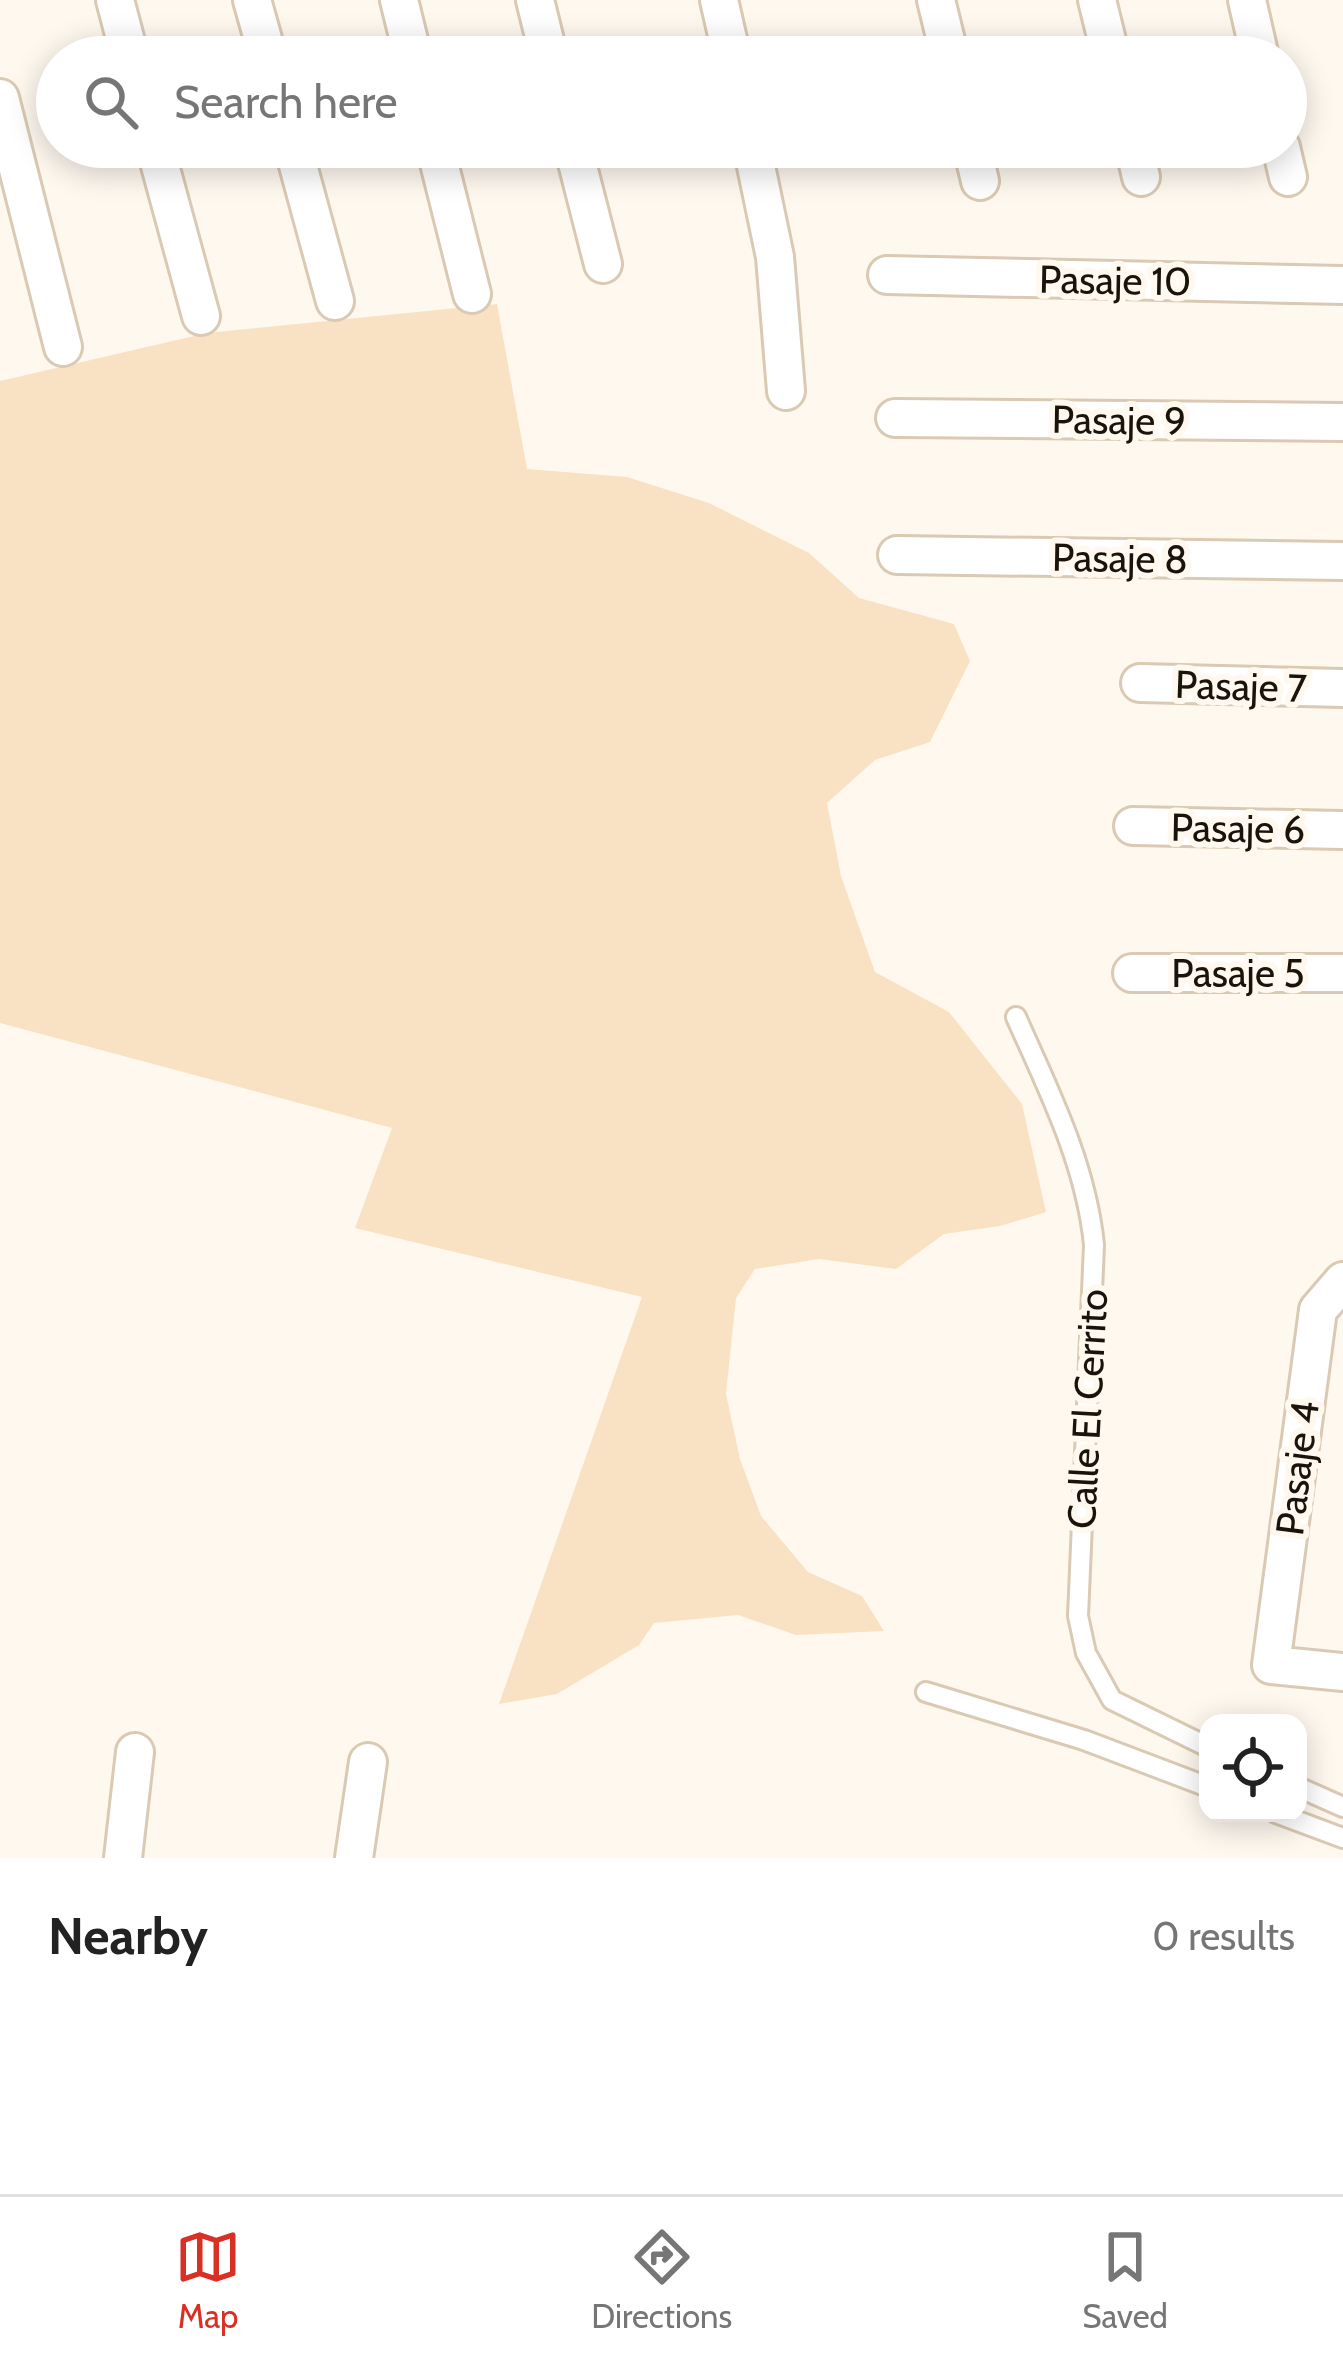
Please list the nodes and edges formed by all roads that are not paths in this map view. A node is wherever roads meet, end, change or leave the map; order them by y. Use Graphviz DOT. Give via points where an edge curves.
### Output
graph roads {
  1 [pos="115,0"];
  2 [pos="252,0"];
  3 [pos="399,0"];
  4 [pos="535,0"];
  5 [pos="719,0"];
  6 [pos="936,0"];
  7 [pos="1097,0"];
  8 [pos="1247,0"];
  9 [pos="124,36"];
  10 [pos="262,36"];
  11 [pos="408,36"];
  12 [pos="544,36"];
  13 [pos="727,36"];
  14 [pos="945,36"];
  15 [pos="1106,36"];
  16 [pos="1255,36"];
  17 [pos="0,98"];
  18 [pos="161,168"];
  19 [pos="299,168"];
  20 [pos="440,168"];
  21 [pos="578,168"];
  22 [pos="756,168"];
  23 [pos="603,264"];
  24 [pos="887,275"];
  25 [pos="1343,285"];
  26 [pos="472,294"];
  27 [pos="335,301"];
  28 [pos="201,316"];
  29 [pos="63,347"];
  30 [pos="786,391"];
  31 [pos="895,418"];
  32 [pos="1343,422"];
  33 [pos="897,555"];
  34 [pos="1343,561"];
  35 [pos="1140,683"];
  36 [pos="1343,688"];
  37 [pos="1133,826"];
  38 [pos="1343,830"];
  39 [pos="1132,973"];
  40 [pos="1343,973"];
  41 [pos="1016,1017"];
  42 [pos="1343,1281"];
  43 [pos="1343,1672"];
  44 [pos="926,1692"];
  45 [pos="1199,1744"];
  46 [pos="135,1752"];
  47 [pos="368,1762"];
  48 [pos="1199,1784"];
  49 [pos="1307,1791"];
  50 [pos="1343,1807"];
  51 [pos="1300,1822"];
  52 [pos="1343,1838"];
  53 [pos="123,1858"];
  54 [pos="354,1858"];
  1 -- 9 [label="street"];
  2 -- 10 [label="street"];
  3 -- 11 [label="street"];
  4 -- 12 [label="street"];
  5 -- 13 [label="street"];
  6 -- 14 [label="street"];
  7 -- 15 [label="street"];
  8 -- 16 [label="street"];
  17 -- 29 [label="street"];
  18 -- 28 [label="street"];
  19 -- 27 [label="street"];
  20 -- 26 [label="street"];
  21 -- 23 [label="street"];
  22 -- 30 [label="street" via="775,257"];
  24 -- 25 [label="street, Pasaje 10"];
  31 -- 32 [label="street, Pasaje 9"];
  33 -- 34 [label="street, Pasaje 8"];
  35 -- 36 [label="street, Pasaje 7"];
  37 -- 38 [label="street, Pasaje 6"];
  39 -- 40 [label="street, Pasaje 5"];
  41 -- 45 [label="lane, Calle El Cerrito" via="1090,1204 1078,1616 1086,1653 1112,1700"];
  42 -- 43 [label="street, Pasaje 4" via="1318,1310 1271,1665"];
  44 -- 48 [label="lane"];
  46 -- 53 [label="street"];
  47 -- 54 [label="street"];
  49 -- 50 [label="lane"];
  51 -- 52 [label="lane"];
}
